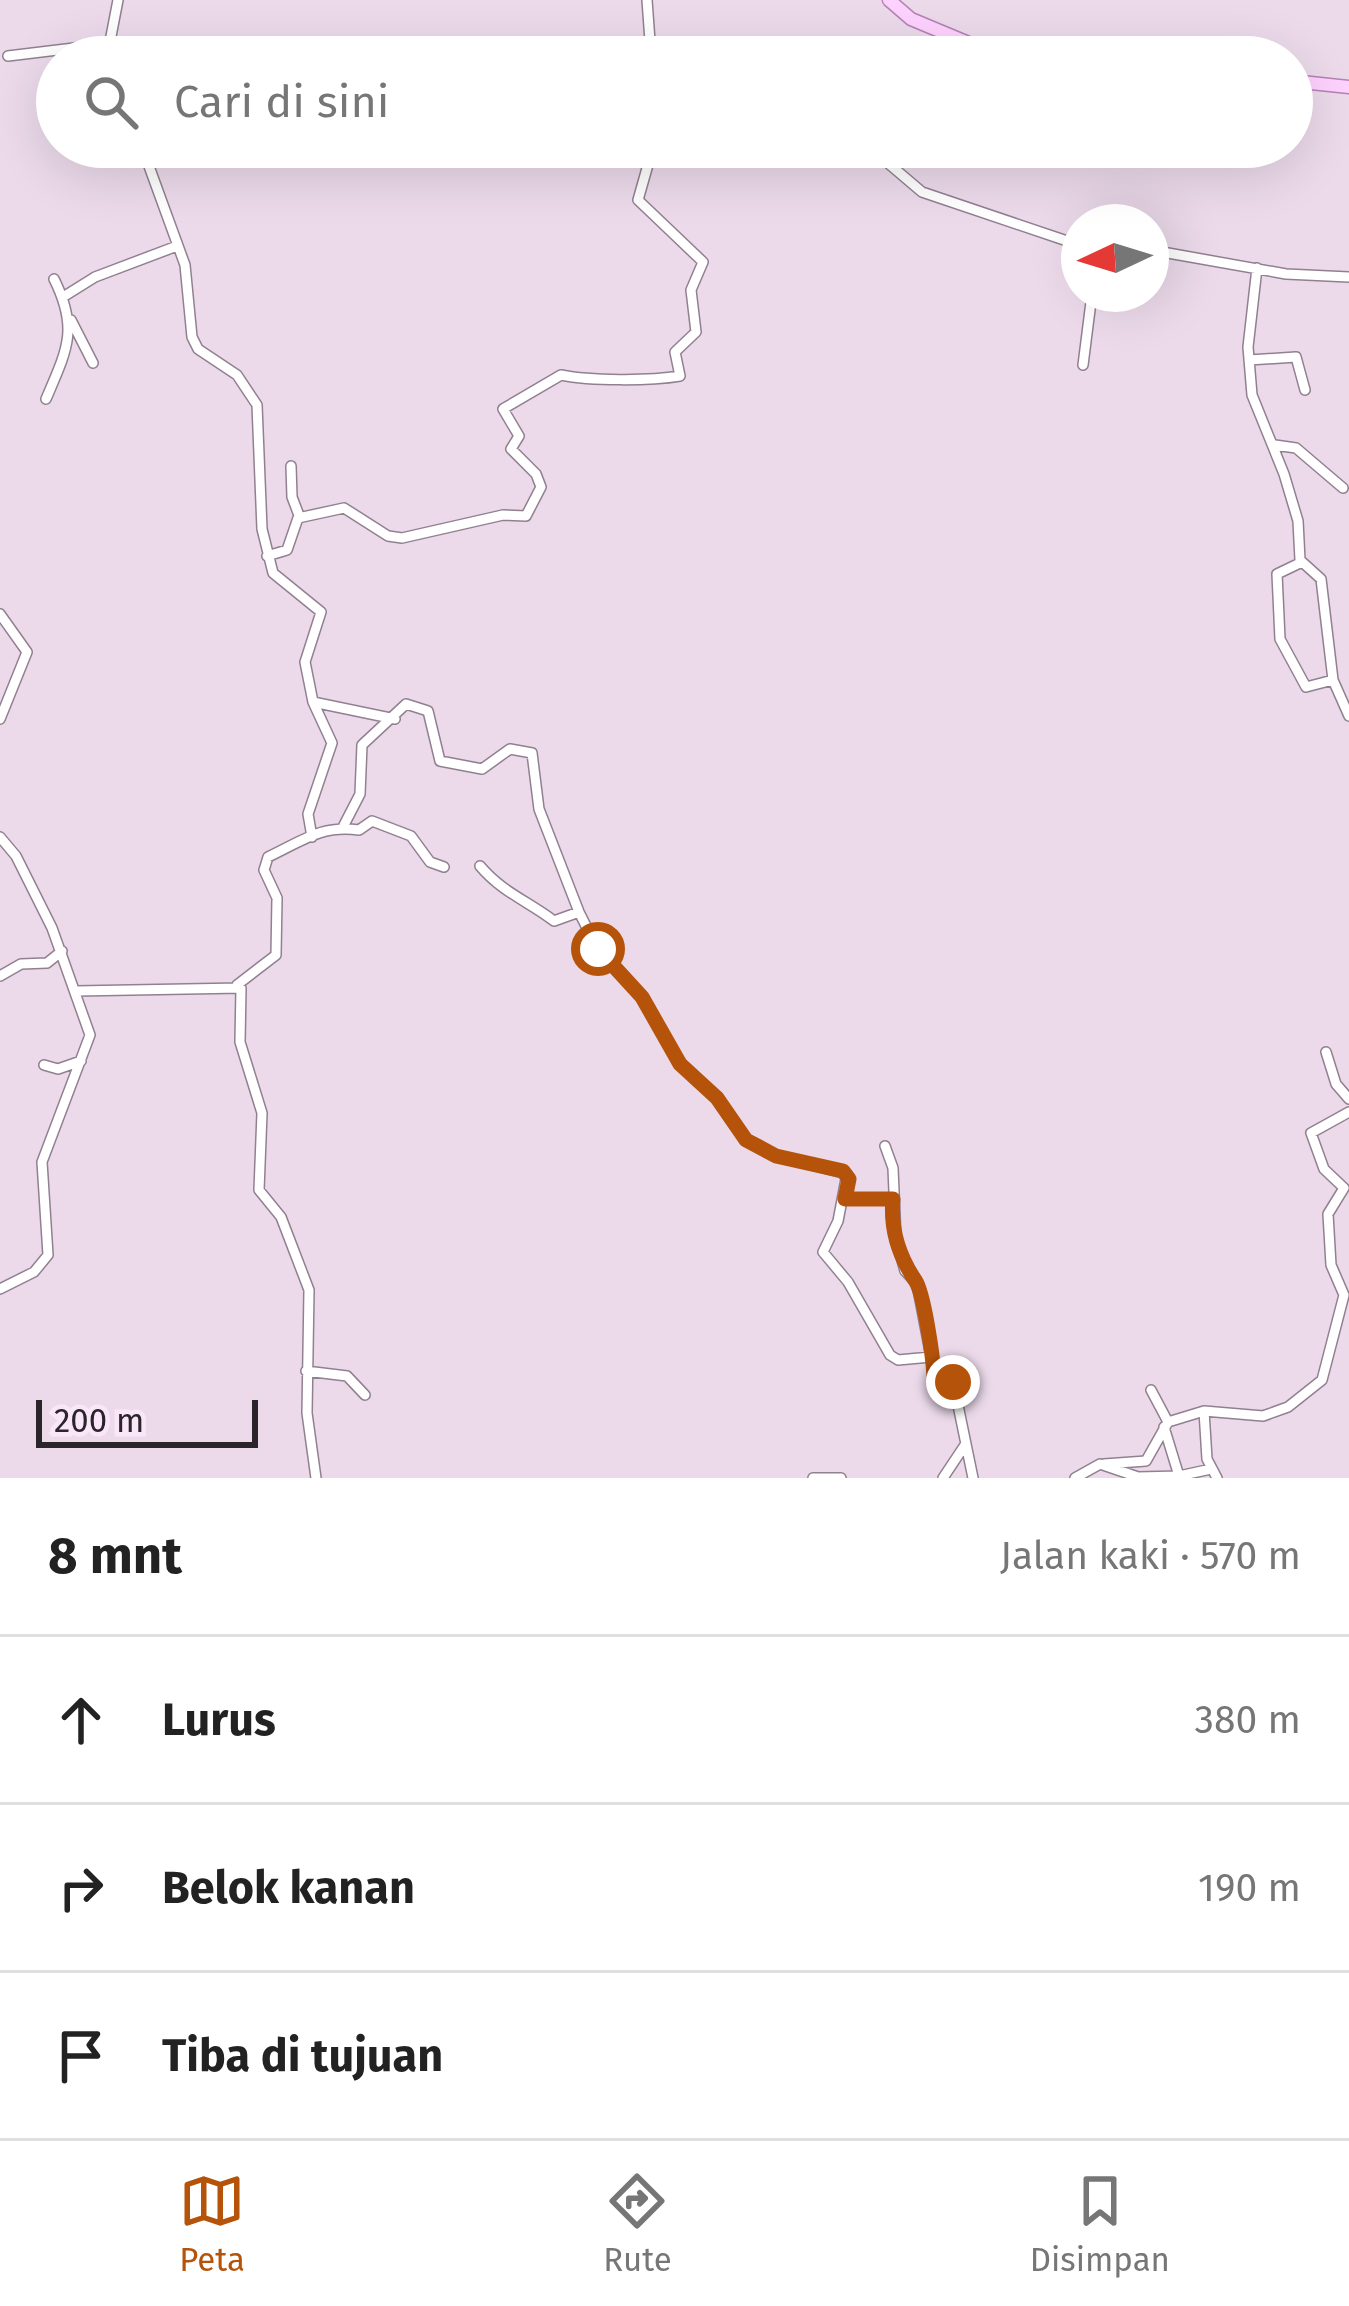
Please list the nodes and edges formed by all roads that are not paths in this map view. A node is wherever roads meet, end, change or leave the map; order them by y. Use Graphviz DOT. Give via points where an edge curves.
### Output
graph roads {
  1 [pos="118,0"];
  2 [pos="647,0"];
  3 [pos="889,0"];
  4 [pos="108,36"];
  5 [pos="650,36"];
  6 [pos="952,36"];
  7 [pos="36,53"];
  8 [pos="8,56"];
  9 [pos="1313,83"];
  10 [pos="1349,87"];
  11 [pos="149,168"];
  12 [pos="646,168"];
  13 [pos="894,168"];
  14 [pos="1061,239"];
  15 [pos="177,246"];
  16 [pos="1169,253"];
  17 [pos="1257,268"];
  18 [pos="1349,277"];
  19 [pos="54,279"];
  20 [pos="63,297"];
  21 [pos="1090,312"];
  22 [pos="70,319"];
  23 [pos="1250,360"];
  24 [pos="93,363"];
  25 [pos="1084,365"];
  26 [pos="1305,390"];
  27 [pos="46,399"];
  28 [pos="1275,445"];
  29 [pos="291,466"];
  30 [pos="1343,488"];
  31 [pos="300,518"];
  32 [pos="267,556"];
  33 [pos="1302,562"];
  34 [pos="0,614"];
  35 [pos="1334,680"];
  36 [pos="313,702"];
  37 [pos="1349,716"];
  38 [pos="0,719"];
  39 [pos="395,719"];
  40 [pos="344,825"];
  41 [pos="0,837"];
  42 [pos="312,837"];
  43 [pos="480,866"];
  44 [pos="444,867"];
  45 [pos="579,913"];
  46 [pos="62,951"];
  47 [pos="0,976"];
  48 [pos="237,985"];
  49 [pos="76,992"];
  50 [pos="1326,1052"];
  51 [pos="81,1060"];
  52 [pos="44,1065"];
  53 [pos="1349,1099"];
  54 [pos="1349,1112"];
  55 [pos="885,1145"];
  56 [pos="845,1199"];
  57 [pos="893,1199"];
  58 [pos="0,1289"];
  59 [pos="932,1357"];
  60 [pos="306,1371"];
  61 [pos="1151,1390"];
  62 [pos="365,1395"];
  63 [pos="1204,1411"];
  64 [pos="1166,1425"];
  65 [pos="965,1445"];
  66 [pos="1104,1464"];
  67 [pos="1214,1474"];
  68 [pos="1179,1476"];
  69 [pos="316,1478"];
  70 [pos="813,1478"];
  71 [pos="841,1478"];
  72 [pos="943,1478"];
  73 [pos="973,1478"];
  74 [pos="1075,1478"];
  1 -- 4 [label="street"];
  2 -- 5 [label="street"];
  3 -- 6 [label="main road"];
  7 -- 8 [label="street"];
  9 -- 10 [label="main road"];
  11 -- 15 [label="street"];
  12 -- 31 [label="street" via="638,200 703,262 691,290 696,332 675,352 680,376 561,375 503,409 519,436 511,449 542,487 526,516 415,538 388,536 344,508"];
  13 -- 14 [label="street" via="922,192"];
  15 -- 20 [label="street"];
  15 -- 32 [label="street" via="192,338 237,375 256,404"];
  16 -- 17 [label="street"];
  17 -- 18 [label="street"];
  17 -- 23 [label="street"];
  19 -- 20 [label="street"];
  20 -- 22 [label="street"];
  21 -- 25 [label="street"];
  22 -- 24 [label="street"];
  22 -- 27 [label="street"];
  23 -- 26 [label="street" via="1296,357"];
  23 -- 28 [label="street" via="1253,402"];
  28 -- 30 [label="street" via="1296,448"];
  28 -- 33 [label="street"];
  29 -- 31 [label="street"];
  31 -- 32 [label="street" via="287,550"];
  32 -- 36 [label="street" via="273,573 321,612 305,662"];
  33 -- 35 [label="street" via="1321,579"];
  33 -- 35 [label="street" via="1276,574 1280,640 1306,687"];
  34 -- 38 [label="street" via="27,652"];
  35 -- 37 [label="street"];
  36 -- 39 [label="street"];
  36 -- 42 [label="street" via="332,743 308,814"];
  39 -- 40 [label="street" via="362,746 360,794"];
  39 -- 45 [label="street" via="402,706 418,704 428,711 440,761 466,768 482,770 518,747 532,753 539,808"];
  40 -- 42 [label="street"];
  40 -- 44 [label="street" via="359,830 372,821 411,836"];
  41 -- 46 [label="street"];
  42 -- 48 [label="street" via="266,860 278,898 276,955"];
  43 -- 45 [label="street" via="520,904 554,921"];
  45 -- 56 [label="street" via="680,1064 717,1098 736,1130 776,1156 843,1171"];
  46 -- 47 [label="street"];
  46 -- 49 [label="street"];
  48 -- 49 [label="street"];
  48 -- 60 [label="street" via="240,1042 262,1113 259,1190 281,1217 309,1290"];
  49 -- 51 [label="street" via="90,1035"];
  50 -- 53 [label="street"];
  51 -- 52 [label="street"];
  51 -- 58 [label="street" via="42,1162 48,1255"];
  54 -- 63 [label="street" via="1311,1132 1322,1164 1344,1188 1328,1214 1331,1265 1344,1295 1328,1370 1301,1397 1262,1416"];
  55 -- 57 [label="street"];
  56 -- 57 [label="street"];
  56 -- 59 [label="street" via="823,1252 890,1355"];
  57 -- 59 [label="street" via="896,1239 917,1284"];
  59 -- 65 [label="street" via="936,1379 953,1382"];
  60 -- 62 [label="street" via="347,1376"];
  60 -- 69 [label="street"];
  61 -- 64 [label="street"];
  63 -- 64 [label="street"];
  63 -- 67 [label="street"];
  64 -- 66 [label="street" via="1146,1461"];
  64 -- 68 [label="street"];
  65 -- 72 [label="street"];
  65 -- 73 [label="street"];
  66 -- 68 [label="street" via="1131,1476"];
  66 -- 74 [label="street"];
  67 -- 68 [label="street"];
  70 -- 71 [label="street"];
}
